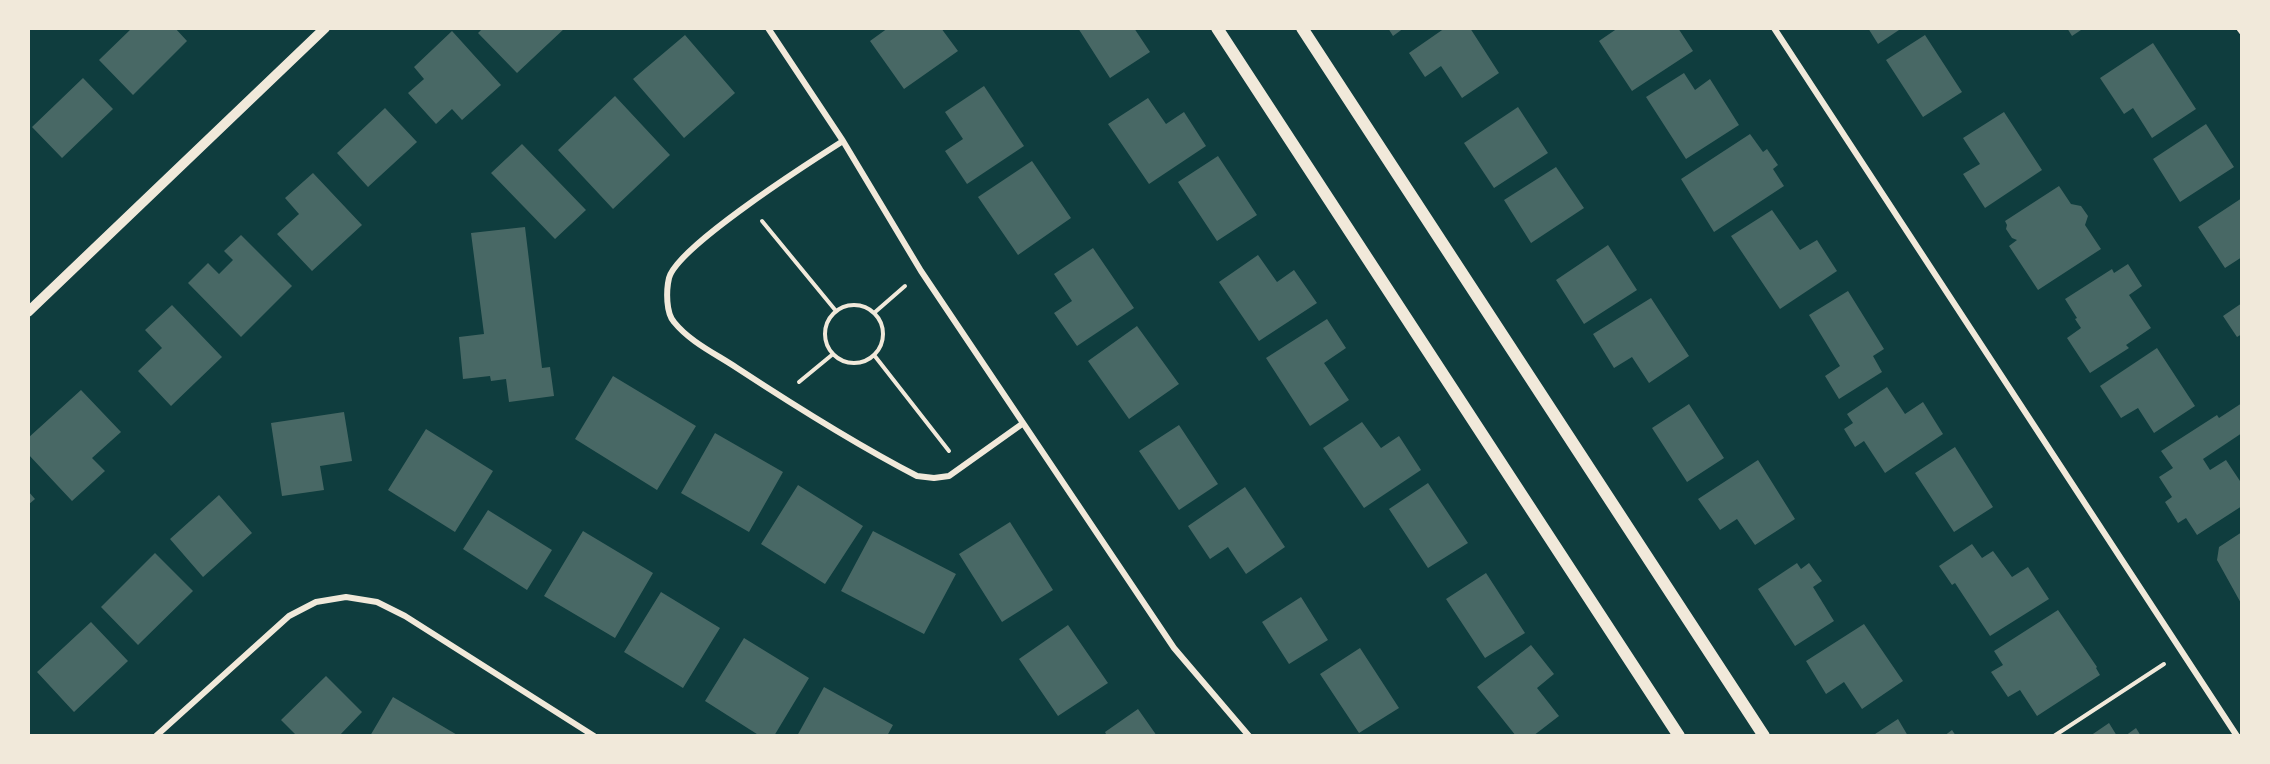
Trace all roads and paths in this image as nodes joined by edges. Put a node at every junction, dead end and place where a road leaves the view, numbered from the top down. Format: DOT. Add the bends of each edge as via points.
graph roads {
  1 [pos="325,28"];
  2 [pos="768,28"];
  3 [pos="1217,28"];
  4 [pos="1302,28"];
  5 [pos="1774,28"];
  6 [pos="843,141"];
  7 [pos="749,205"];
  8 [pos="921,271"];
  9 [pos="836,311"];
  10 [pos="28,312"];
  11 [pos="874,313"];
  12 [pos="833,354"];
  13 [pos="874,355"];
  14 [pos="782,397"];
  15 [pos="1022,424"];
  16 [pos="962,467"];
  17 [pos="2182,652"];
  18 [pos="156,735"];
  19 [pos="594,735"];
  20 [pos="1249,735"];
  21 [pos="1679,735"];
  22 [pos="1764,735"];
  23 [pos="2054,735"];
  24 [pos="2237,735"];
  1 -- 10 [label="street"];
  2 -- 6 [label="street"];
  3 -- 21 [label="main road"];
  4 -- 22 [label="main road"];
  5 -- 17 [label="street"];
  6 -- 7 [label="street"];
  6 -- 8 [label="street"];
  7 -- 9 [label="path"];
  7 -- 14 [label="street" via="682,257 669,277 667,302 672,321 687,335"];
  8 -- 11 [label="path"];
  8 -- 15 [label="street"];
  9 -- 11 [label="path" via="853,305"];
  9 -- 12 [label="path" via="826,328"];
  11 -- 13 [label="path" via="883,334 882,344"];
  12 -- 13 [label="path" via="850,363"];
  12 -- 14 [label="path"];
  13 -- 16 [label="path"];
  14 -- 16 [label="street" via="916,476 949,476"];
  15 -- 16 [label="street"];
  15 -- 20 [label="street" via="1174,648"];
  17 -- 23 [label="path"];
  17 -- 24 [label="street"];
  18 -- 19 [label="street" via="289,616 316,602 346,597 377,602 405,616"];
}
